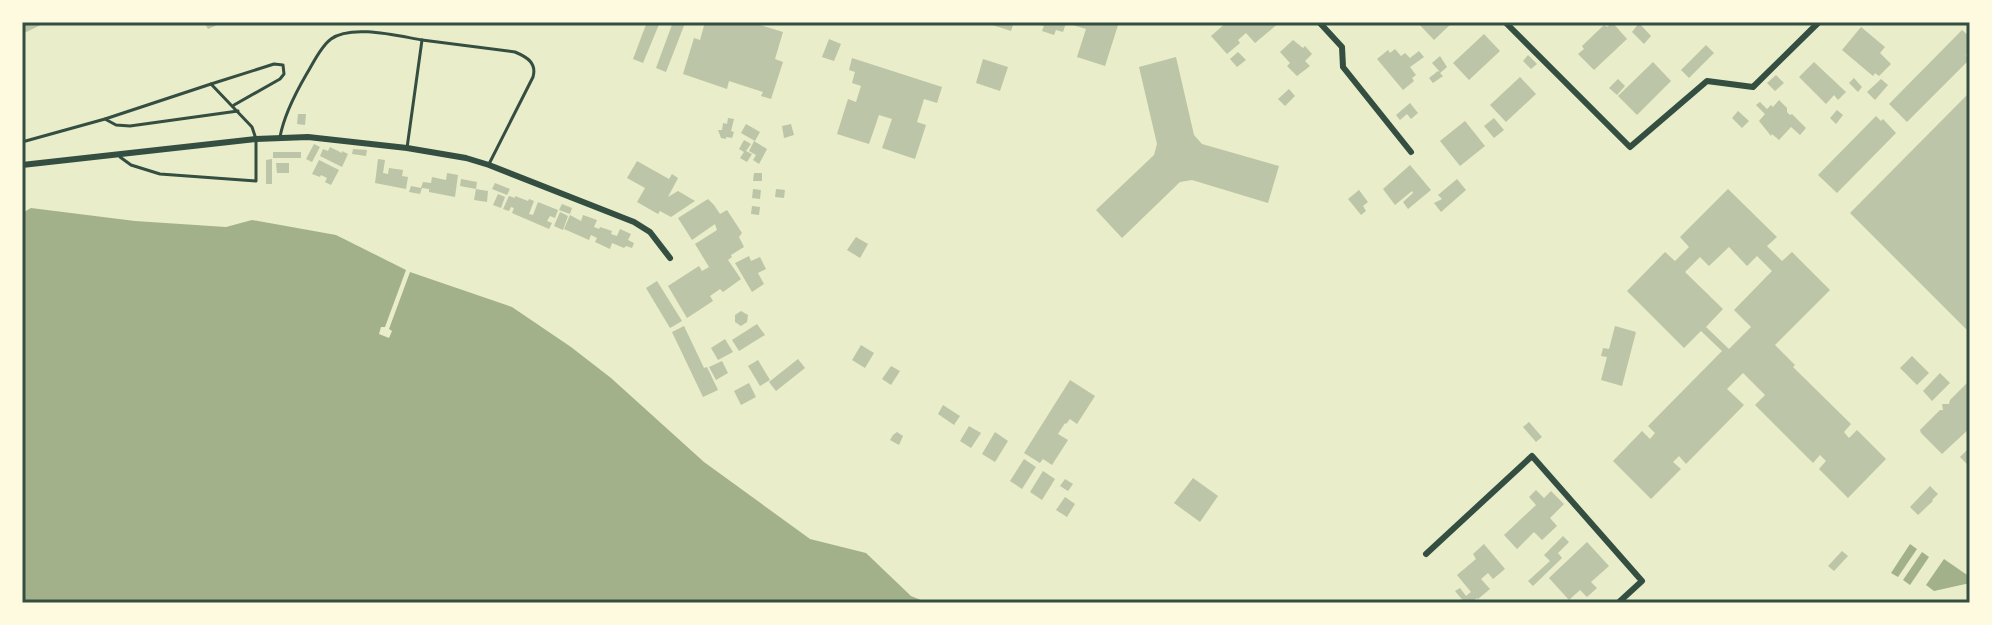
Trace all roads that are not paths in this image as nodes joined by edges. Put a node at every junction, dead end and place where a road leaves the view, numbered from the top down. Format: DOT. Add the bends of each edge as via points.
graph roads {
  1 [pos="1319,22"];
  2 [pos="1505,22"];
  3 [pos="1819,22"];
  4 [pos="422,40"];
  5 [pos="211,84"];
  6 [pos="233,106"];
  7 [pos="238,111"];
  8 [pos="105,119"];
  9 [pos="280,138"];
  10 [pos="256,139"];
  11 [pos="22,142"];
  12 [pos="407,148"];
  13 [pos="1411,152"];
  14 [pos="117,154"];
  15 [pos="22,165"];
  16 [pos="489,165"];
  17 [pos="670,258"];
  18 [pos="1426,554"];
  19 [pos="1618,603"];
  1 -- 13 [label="street" via="1342,47 1343,67"];
  2 -- 3 [label="street" via="1630,147 1707,81 1753,87"];
  4 -- 9 [label="lane" via="364,32 330,39 292,102"];
  4 -- 12 [label="lane"];
  4 -- 16 [label="lane" via="515,52 534,65 533,77"];
  5 -- 6 [label="lane"];
  5 -- 6 [label="lane" via="283,65 280,79"];
  5 -- 8 [label="lane"];
  6 -- 7 [label="lane"];
  7 -- 8 [label="lane" via="130,126"];
  7 -- 10 [label="lane"];
  8 -- 11 [label="lane"];
  9 -- 10 [label="street"];
  9 -- 12 [label="street"];
  10 -- 14 [label="street"];
  10 -- 14 [label="lane" via="256,181 160,174 131,165"];
  12 -- 16 [label="street"];
  14 -- 15 [label="street"];
  16 -- 17 [label="street" via="644,226"];
  18 -- 19 [label="street" via="1532,456 1642,581"];
}
